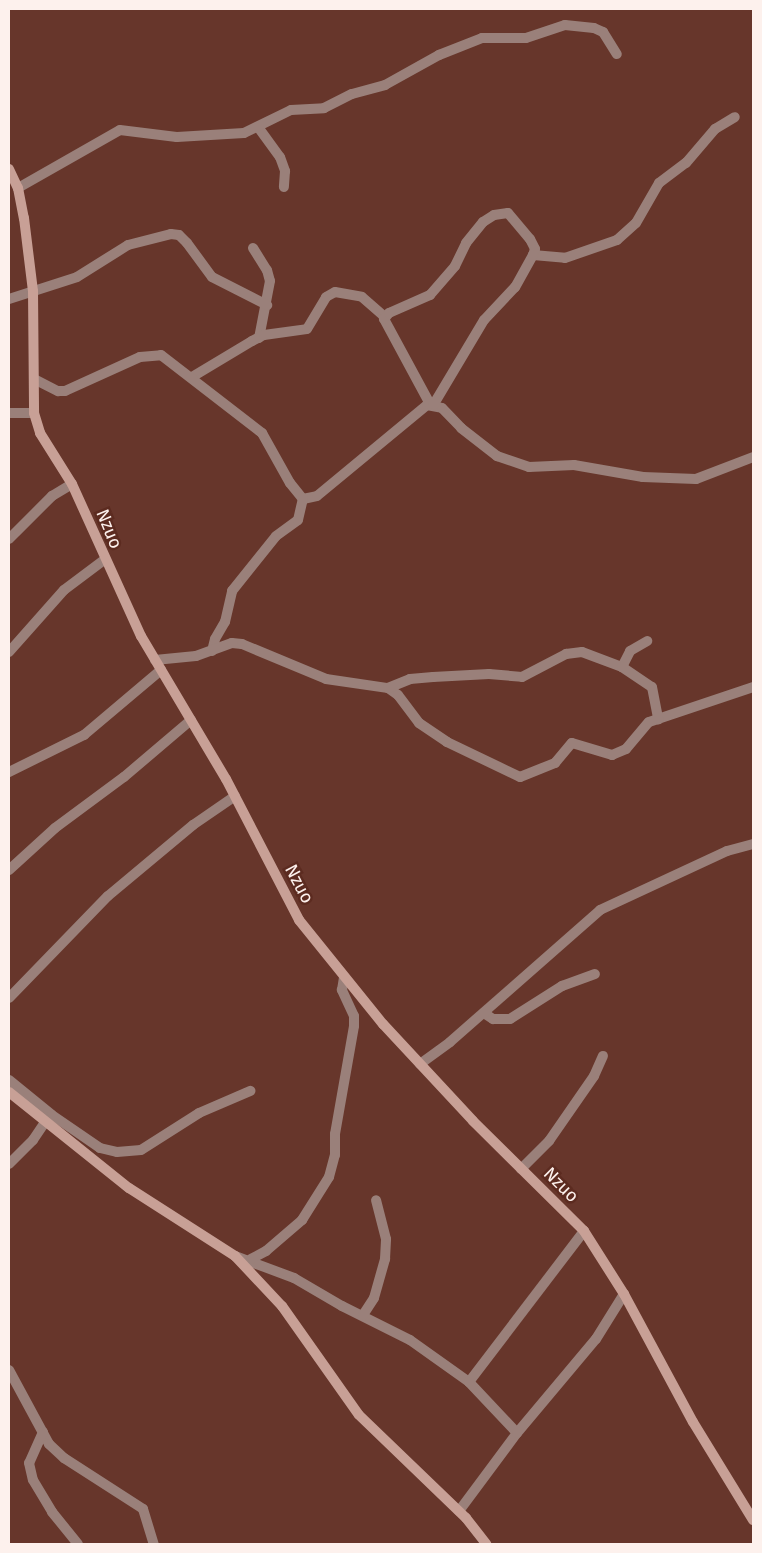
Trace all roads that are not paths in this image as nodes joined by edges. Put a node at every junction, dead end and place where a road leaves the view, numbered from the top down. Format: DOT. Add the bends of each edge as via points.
graph roads {
  1 [pos="617,54"];
  2 [pos="735,117"];
  3 [pos="258,127"];
  4 [pos="9,169"];
  5 [pos="284,186"];
  6 [pos="18,188"];
  7 [pos="253,248"];
  8 [pos="533,255"];
  9 [pos="32,291"];
  10 [pos="9,298"];
  11 [pos="266,305"];
  12 [pos="385,316"];
  13 [pos="259,338"];
  14 [pos="192,377"];
  15 [pos="36,380"];
  16 [pos="432,404"];
  17 [pos="9,413"];
  18 [pos="34,413"];
  19 [pos="753,457"];
  20 [pos="72,484"];
  21 [pos="303,499"];
  22 [pos="9,539"];
  23 [pos="104,560"];
  24 [pos="647,641"];
  25 [pos="212,651"];
  26 [pos="9,652"];
  27 [pos="155,660"];
  28 [pos="622,667"];
  29 [pos="161,670"];
  30 [pos="753,687"];
  31 [pos="388,688"];
  32 [pos="658,719"];
  33 [pos="191,720"];
  34 [pos="9,772"];
  35 [pos="235,796"];
  36 [pos="753,844"];
  37 [pos="9,870"];
  38 [pos="595,974"];
  39 [pos="344,977"];
  40 [pos="9,998"];
  41 [pos="484,1013"];
  42 [pos="603,1056"];
  43 [pos="420,1064"];
  44 [pos="9,1080"];
  45 [pos="9,1092"];
  46 [pos="250,1092"];
  47 [pos="45,1122"];
  48 [pos="9,1164"];
  49 [pos="521,1169"];
  50 [pos="376,1200"];
  51 [pos="584,1231"];
  52 [pos="235,1256"];
  53 [pos="251,1259"];
  54 [pos="624,1294"];
  55 [pos="363,1315"];
  56 [pos="9,1370"];
  57 [pos="468,1382"];
  58 [pos="42,1432"];
  59 [pos="517,1433"];
  60 [pos="459,1512"];
  61 [pos="753,1520"];
  62 [pos="481,1541"];
  63 [pos="78,1544"];
  64 [pos="154,1544"];
  1 -- 3 [label="street" via="602,32 594,28 565,25 526,38 482,38 439,55 385,85 352,94 324,108 291,110"];
  2 -- 8 [label="street" via="715,129 686,163 659,183 636,223 617,240 564,258"];
  3 -- 5 [label="street" via="280,157 285,172"];
  3 -- 6 [label="street" via="233,136 177,138 120,130"];
  4 -- 6 [label="street, Nzuo"];
  6 -- 9 [label="street, Nzuo"];
  7 -- 11 [label="street" via="267,270 270,282"];
  8 -- 12 [label="street" via="532,244 512,215 494,215 474,233 455,266 430,295"];
  8 -- 16 [label="street" via="515,287 484,320"];
  9 -- 10 [label="street"];
  9 -- 11 [label="street" via="76,277 128,245 171,234 179,235 187,243 212,277"];
  9 -- 15 [label="street, Nzuo"];
  11 -- 13 [label="street"];
  12 -- 13 [label="street" via="362,297 335,292 326,297 307,330"];
  12 -- 16 [label="street" via="385,326"];
  13 -- 14 [label="street"];
  14 -- 15 [label="street" via="161,355 152,355 65,391"];
  14 -- 21 [label="street" via="262,433 290,483"];
  15 -- 18 [label="street, Nzuo"];
  16 -- 19 [label="street" via="498,456 529,467 574,466 642,477 696,479"];
  16 -- 21 [label="street" via="317,496"];
  17 -- 18 [label="street"];
  18 -- 20 [label="street, Nzuo" via="40,433"];
  20 -- 22 [label="street" via="52,496"];
  20 -- 23 [label="street, Nzuo"];
  21 -- 25 [label="street" via="303,512 298,520 276,536 232,591 225,622"];
  23 -- 26 [label="street" via="64,590"];
  23 -- 27 [label="street, Nzuo"];
  24 -- 28 [label="street" via="630,651"];
  25 -- 27 [label="street"];
  25 -- 31 [label="street" via="232,643 242,644 326,680"];
  27 -- 29 [label="street, Nzuo"];
  28 -- 31 [label="street" via="601,658 572,652 522,676 425,677"];
  28 -- 32 [label="street" via="652,687"];
  29 -- 33 [label="street, Nzuo"];
  29 -- 34 [label="street" via="84,735"];
  30 -- 32 [label="street"];
  31 -- 32 [label="street" via="398,695 419,723 447,742 520,777 555,763 572,743 605,754 617,753 632,744 645,724"];
  33 -- 35 [label="street, Nzuo"];
  33 -- 37 [label="street" via="124,777 49,833"];
  35 -- 39 [label="street, Nzuo" via="299,920"];
  35 -- 40 [label="street" via="193,825 108,896"];
  36 -- 41 [label="street" via="727,851 600,910"];
  38 -- 41 [label="street" via="562,986 510,1019 492,1020"];
  39 -- 43 [label="street, Nzuo"];
  39 -- 53 [label="street" via="342,990 354,1016 354,1026 335,1134 336,1155 329,1177 302,1220"];
  41 -- 43 [label="street"];
  42 -- 49 [label="street" via="594,1076 549,1141"];
  43 -- 49 [label="street, Nzuo"];
  44 -- 46 [label="street" via="100,1148 117,1152 141,1150 199,1113"];
  45 -- 47 [label="street"];
  47 -- 48 [label="street" via="34,1140"];
  47 -- 52 [label="street" via="129,1188"];
  49 -- 51 [label="street, Nzuo"];
  50 -- 55 [label="street" via="384,1226 385,1259 378,1285"];
  51 -- 54 [label="street, Nzuo"];
  51 -- 57 [label="street"];
  52 -- 53 [label="street"];
  52 -- 60 [label="street" via="282,1306 359,1415"];
  53 -- 55 [label="street"];
  54 -- 59 [label="street" via="596,1339"];
  54 -- 61 [label="street, Nzuo" via="693,1422"];
  55 -- 57 [label="street" via="410,1340"];
  56 -- 58 [label="street"];
  57 -- 59 [label="street"];
  58 -- 63 [label="street" via="29,1463 33,1480 52,1512"];
  58 -- 64 [label="street" via="64,1458 143,1509"];
  59 -- 60 [label="street"];
  60 -- 62 [label="street"];
}
